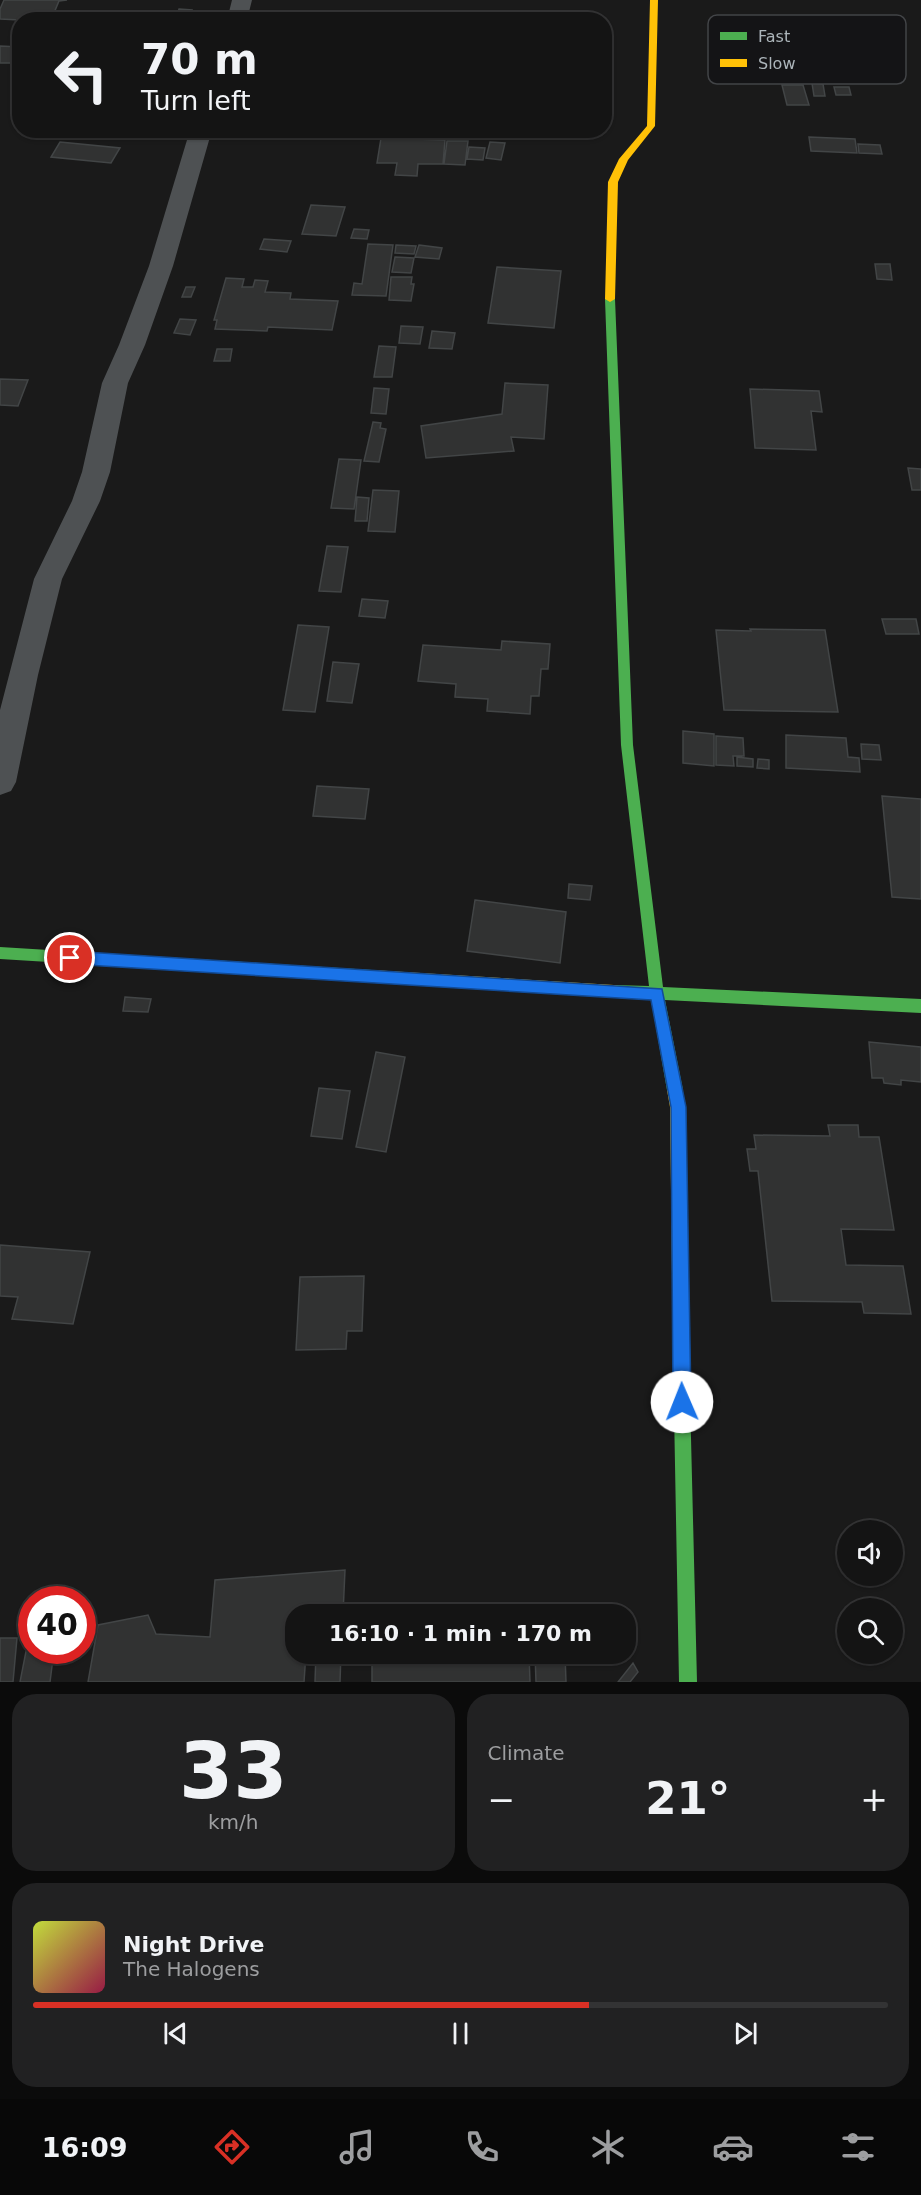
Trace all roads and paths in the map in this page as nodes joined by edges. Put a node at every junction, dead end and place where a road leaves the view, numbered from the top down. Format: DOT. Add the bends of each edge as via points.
graph roads {
  1 [pos="654,0"];
  2 [pos="199,138"];
  3 [pos="0,782"];
  4 [pos="0,953"];
  5 [pos="657,994"];
  6 [pos="921,1006"];
  7 [pos="688,1682"];
  1 -- 5 [label="street" via="651,126 615,165 612,182 610,315 627,745"];
  2 -- 3 [label="street" via="161,266 115,383 96,472 48,579 22,675"];
  4 -- 5 [label="street"];
  5 -- 6 [label="street"];
  5 -- 7 [label="street" via="678,1107"];
}
